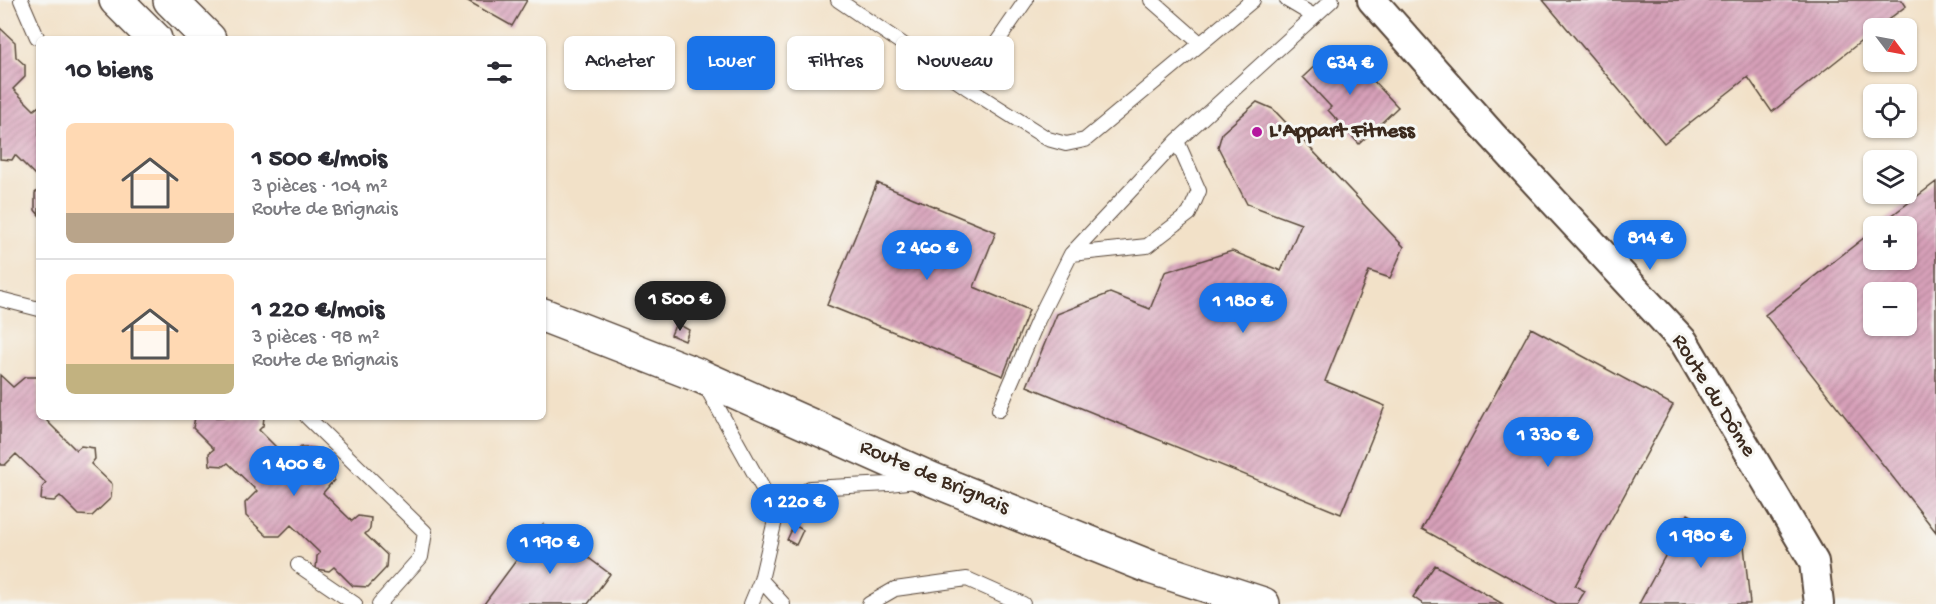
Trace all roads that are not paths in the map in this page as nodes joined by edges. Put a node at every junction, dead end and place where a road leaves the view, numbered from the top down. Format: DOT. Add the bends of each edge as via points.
graph roads {
  1 [pos="21,0"];
  2 [pos="116,0"];
  3 [pos="170,0"];
  4 [pos="838,0"];
  5 [pos="1026,0"];
  6 [pos="1151,0"];
  7 [pos="1253,0"];
  8 [pos="1287,0"];
  9 [pos="1332,0"];
  10 [pos="1372,0"];
  11 [pos="1314,16"];
  12 [pos="36,36"];
  13 [pos="152,36"];
  14 [pos="206,36"];
  15 [pos="1001,36"];
  16 [pos="896,39"];
  17 [pos="1200,43"];
  18 [pos="971,90"];
  19 [pos="1177,141"];
  20 [pos="1071,254"];
  21 [pos="0,299"];
  22 [pos="546,300"];
  23 [pos="36,308"];
  24 [pos="546,316"];
  25 [pos="610,340"];
  26 [pos="700,376"];
  27 [pos="999,410"];
  28 [pos="310,420"];
  29 [pos="931,479"];
  30 [pos="776,516"];
  31 [pos="298,565"];
  32 [pos="761,580"];
  33 [pos="355,604"];
  34 [pos="379,604"];
  35 [pos="751,604"];
  36 [pos="783,604"];
  37 [pos="869,604"];
  38 [pos="1023,604"];
  39 [pos="1263,604"];
  40 [pos="1820,604"];
  1 -- 12 [label="lane"];
  2 -- 13 [label="main road"];
  3 -- 14 [label="main road"];
  4 -- 16 [label="lane"];
  5 -- 15 [label="lane"];
  6 -- 17 [label="lane"];
  7 -- 17 [label="lane"];
  8 -- 11 [label="lane"];
  9 -- 11 [label="lane"];
  10 -- 40 [label="street, Route du Dôme" via="1684,342 1814,562"];
  11 -- 19 [label="lane"];
  17 -- 18 [label="lane" via="1085,140 1066,144 1048,139"];
  19 -- 20 [label="lane"];
  19 -- 20 [label="lane" via="1198,191 1189,214 1147,246"];
  20 -- 27 [label="lane"];
  21 -- 23 [label="lane"];
  22 -- 25 [label="main road, Route de Brignais"];
  24 -- 25 [label="main road, Route de Brignais"];
  25 -- 26 [label="main road, Route de Brignais"];
  26 -- 29 [label="main road, Route de Brignais"];
  26 -- 30 [label="lane"];
  28 -- 34 [label="lane" via="425,532 421,557"];
  29 -- 30 [label="lane" via="810,488"];
  29 -- 39 [label="main road, Route de Brignais" via="1150,567"];
  30 -- 32 [label="lane"];
  31 -- 33 [label="lane"];
  32 -- 35 [label="lane"];
  32 -- 36 [label="lane"];
  37 -- 38 [label="lane" via="895,589 967,579"];
}
